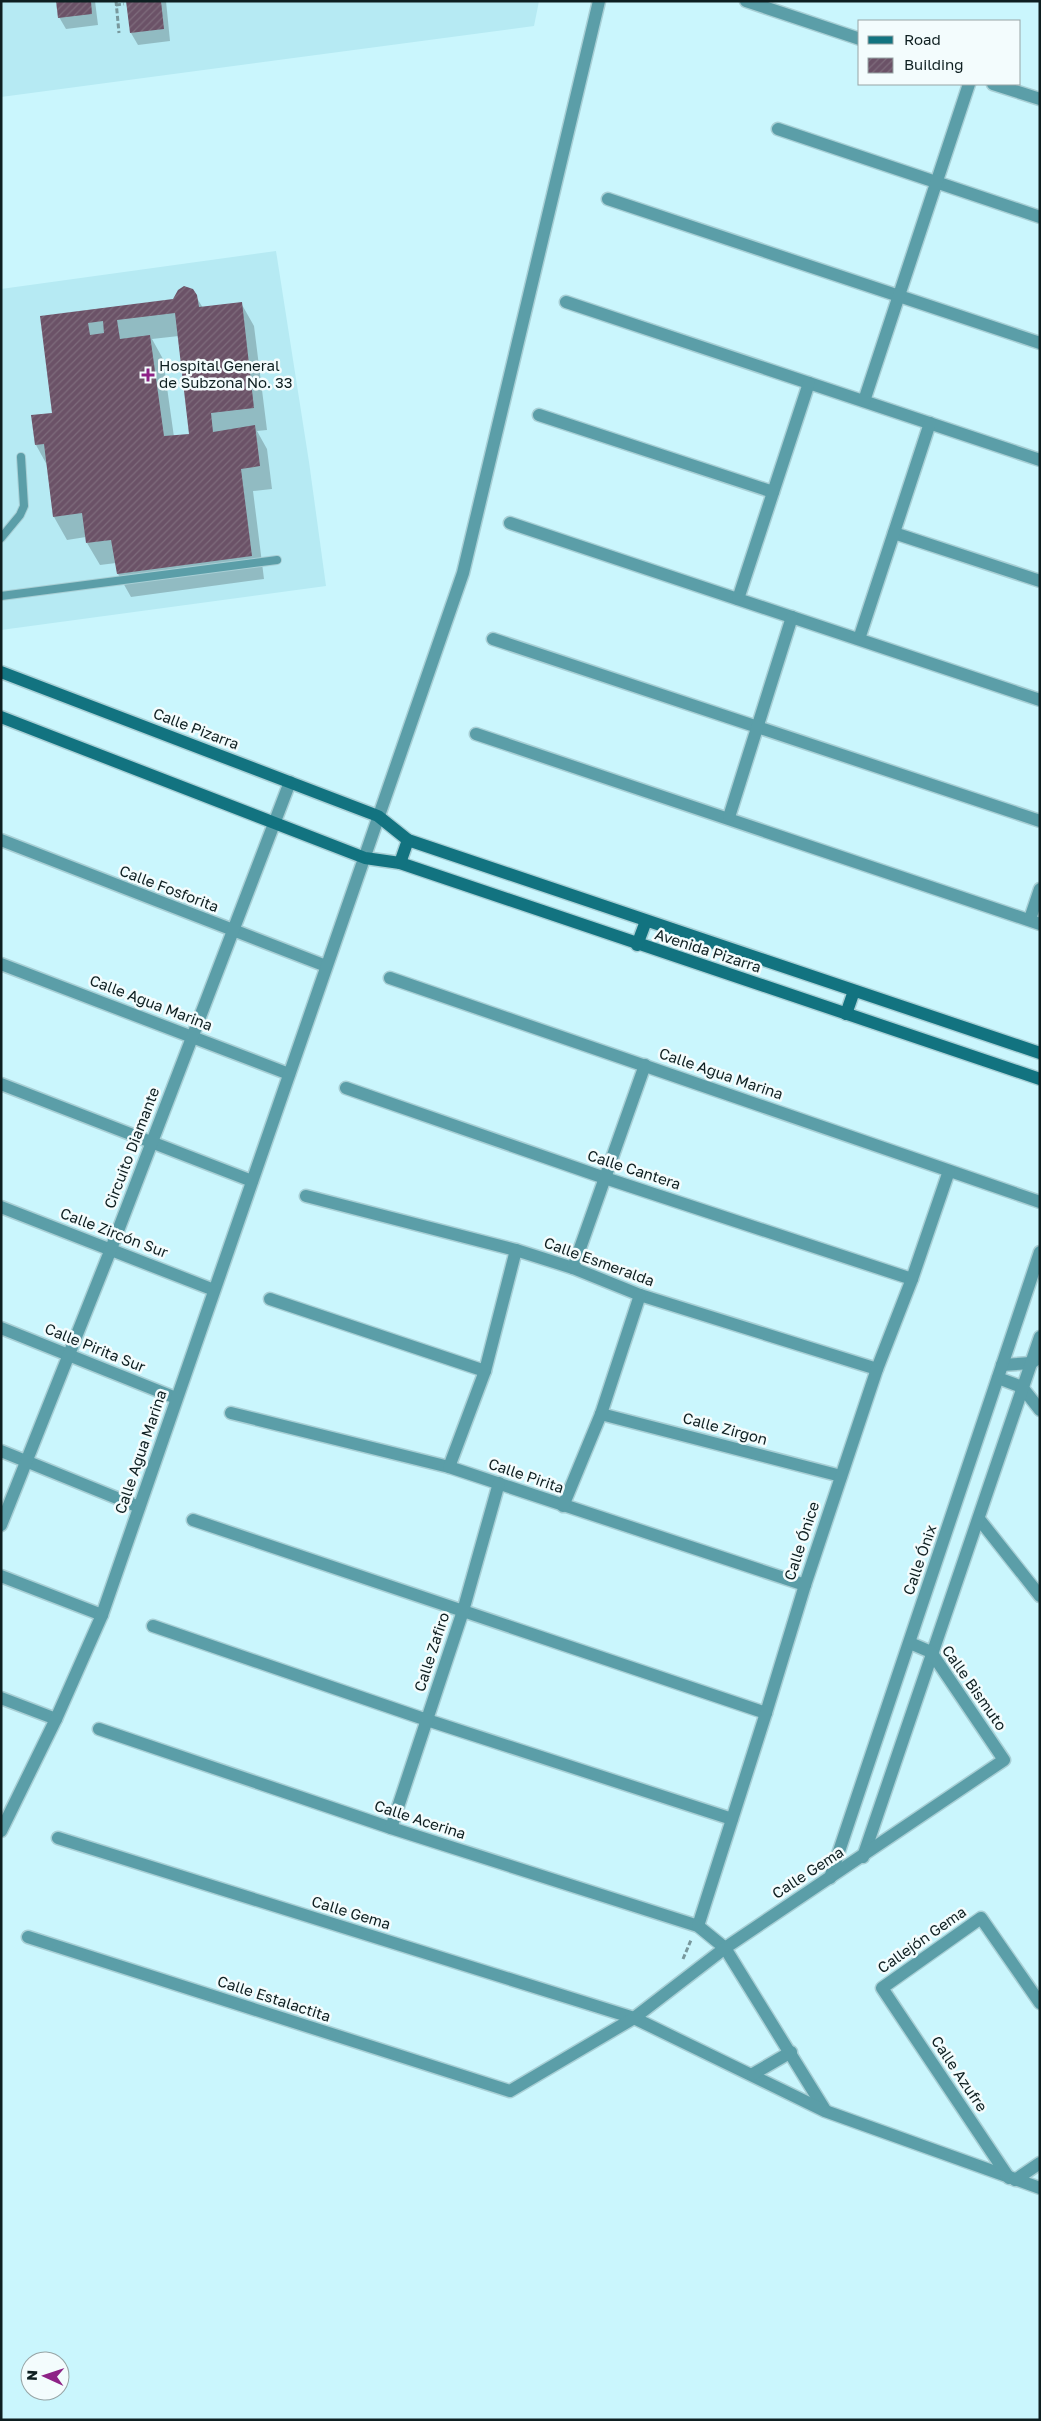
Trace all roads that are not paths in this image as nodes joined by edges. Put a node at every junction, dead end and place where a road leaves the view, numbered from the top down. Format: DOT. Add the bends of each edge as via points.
graph roads {
  1 [pos="599,1"];
  2 [pos="746,1"];
  3 [pos="858,38"];
  4 [pos="968,85"];
  5 [pos="997,85"];
  6 [pos="1040,99"];
  7 [pos="778,129"];
  8 [pos="936,182"];
  9 [pos="608,199"];
  10 [pos="1040,217"];
  11 [pos="899,296"];
  12 [pos="566,302"];
  13 [pos="1040,343"];
  14 [pos="809,383"];
  15 [pos="864,402"];
  16 [pos="539,415"];
  17 [pos="930,423"];
  18 [pos="21,457"];
  19 [pos="1040,460"];
  20 [pos="773,492"];
  21 [pos="510,523"];
  22 [pos="894,533"];
  23 [pos="1,538"];
  24 [pos="277,560"];
  25 [pos="1040,582"];
  26 [pos="1,596"];
  27 [pos="738,599"];
  28 [pos="792,617"];
  29 [pos="493,639"];
  30 [pos="859,639"];
  31 [pos="1,672"];
  32 [pos="1040,700"];
  33 [pos="1,717"];
  34 [pos="756,727"];
  35 [pos="476,734"];
  36 [pos="290,782"];
  37 [pos="378,816"];
  38 [pos="728,817"];
  39 [pos="1040,821"];
  40 [pos="275,822"];
  41 [pos="1,840"];
  42 [pos="408,840"];
  43 [pos="364,858"];
  44 [pos="400,864"];
  45 [pos="1040,889"];
  46 [pos="646,921"];
  47 [pos="1035,922"];
  48 [pos="233,932"];
  49 [pos="637,945"];
  50 [pos="1,964"];
  51 [pos="326,966"];
  52 [pos="390,978"];
  53 [pos="854,991"];
  54 [pos="846,1014"];
  55 [pos="193,1036"];
  56 [pos="1040,1053"];
  57 [pos="645,1065"];
  58 [pos="289,1074"];
  59 [pos="1040,1079"];
  60 [pos="1,1084"];
  61 [pos="346,1088"];
  62 [pos="151,1142"];
  63 [pos="949,1171"];
  64 [pos="605,1178"];
  65 [pos="252,1180"];
  66 [pos="306,1196"];
  67 [pos="1040,1202"];
  68 [pos="1,1207"];
  69 [pos="111,1249"];
  70 [pos="516,1250"];
  71 [pos="1040,1252"];
  72 [pos="573,1268"];
  73 [pos="912,1279"];
  74 [pos="214,1290"];
  75 [pos="640,1295"];
  76 [pos="270,1299"];
  77 [pos="1,1328"];
  78 [pos="1040,1337"];
  79 [pos="69,1355"];
  80 [pos="1036,1360"];
  81 [pos="877,1369"];
  82 [pos="484,1370"];
  83 [pos="1000,1372"];
  84 [pos="1022,1387"];
  85 [pos="176,1398"];
  86 [pos="1040,1410"];
  87 [pos="231,1413"];
  88 [pos="601,1414"];
  89 [pos="1,1451"];
  90 [pos="27,1461"];
  91 [pos="449,1467"];
  92 [pos="841,1476"];
  93 [pos="499,1484"];
  94 [pos="563,1506"];
  95 [pos="139,1507"];
  96 [pos="979,1519"];
  97 [pos="193,1520"];
  98 [pos="1,1525"];
  99 [pos="1,1576"];
  100 [pos="805,1585"];
  101 [pos="1040,1596"];
  102 [pos="463,1611"];
  103 [pos="102,1615"];
  104 [pos="153,1626"];
  105 [pos="910,1642"];
  106 [pos="931,1652"];
  107 [pos="1,1698"];
  108 [pos="766,1713"];
  109 [pos="56,1719"];
  110 [pos="427,1720"];
  111 [pos="100,1729"];
  112 [pos="1004,1760"];
  113 [pos="732,1819"];
  114 [pos="2,1825"];
  115 [pos="391,1828"];
  116 [pos="58,1838"];
  117 [pos="862,1857"];
  118 [pos="830,1878"];
  119 [pos="698,1926"];
  120 [pos="28,1937"];
  121 [pos="725,1948"];
  122 [pos="882,1988"];
  123 [pos="1040,2003"];
  124 [pos="634,2018"];
  125 [pos="791,2052"];
  126 [pos="754,2074"];
  127 [pos="510,2091"];
  128 [pos="825,2111"];
  129 [pos="1040,2163"];
  130 [pos="1012,2179"];
  131 [pos="1040,2188"];
  1 -- 37 [label="street, Calle Agua Marina" via="463,573"];
  2 -- 3 [label="street"];
  4 -- 8 [label="street"];
  5 -- 6 [label="street"];
  7 -- 8 [label="street"];
  8 -- 10 [label="street"];
  8 -- 11 [label="street"];
  9 -- 11 [label="street"];
  11 -- 13 [label="street"];
  11 -- 15 [label="street"];
  12 -- 14 [label="street"];
  14 -- 15 [label="street"];
  14 -- 20 [label="street"];
  15 -- 17 [label="street"];
  16 -- 20 [label="street"];
  17 -- 19 [label="street"];
  17 -- 22 [label="street"];
  18 -- 23 [label="lane" via="24,506"];
  20 -- 27 [label="street"];
  21 -- 27 [label="street"];
  22 -- 25 [label="street"];
  22 -- 30 [label="street"];
  24 -- 26 [label="lane"];
  27 -- 28 [label="street"];
  28 -- 30 [label="street"];
  28 -- 34 [label="street"];
  29 -- 34 [label="street"];
  30 -- 32 [label="street"];
  31 -- 36 [label="street, Calle Pizarra"];
  33 -- 40 [label="street"];
  34 -- 38 [label="street"];
  34 -- 39 [label="street"];
  35 -- 38 [label="street"];
  36 -- 37 [label="street, Calle Pizarra"];
  36 -- 40 [label="street, Circuito Diamante"];
  37 -- 42 [label="street, Avenida Pizarra"];
  37 -- 43 [label="street, Calle Agua Marina"];
  38 -- 47 [label="street"];
  40 -- 43 [label="street"];
  40 -- 48 [label="street, Circuito Diamante"];
  41 -- 48 [label="street, Calle Fosforita"];
  42 -- 44 [label="street"];
  42 -- 46 [label="street, Avenida Pizarra"];
  43 -- 44 [label="street, Avenida Pizarra"];
  43 -- 51 [label="street, Calle Agua Marina"];
  44 -- 49 [label="street, Avenida Pizarra"];
  45 -- 47 [label="street"];
  46 -- 49 [label="street"];
  46 -- 53 [label="street, Avenida Pizarra"];
  48 -- 51 [label="street, Calle Fosforita"];
  48 -- 55 [label="street, Circuito Diamante"];
  49 -- 54 [label="street, Avenida Pizarra"];
  50 -- 55 [label="street, Calle Agua Marina"];
  51 -- 58 [label="street, Calle Agua Marina"];
  52 -- 57 [label="street, Calle Agua Marina"];
  53 -- 54 [label="street"];
  53 -- 56 [label="street, Avenida Pizarra"];
  54 -- 59 [label="street, Avenida Pizarra"];
  55 -- 58 [label="street, Calle Agua Marina"];
  55 -- 62 [label="street, Circuito Diamante"];
  57 -- 63 [label="street, Calle Agua Marina"];
  57 -- 64 [label="street"];
  58 -- 65 [label="street, Calle Agua Marina"];
  60 -- 62 [label="street"];
  61 -- 64 [label="street, Calle Cantera"];
  62 -- 65 [label="street"];
  62 -- 69 [label="street, Circuito Diamante"];
  63 -- 67 [label="street, Calle Agua Marina"];
  63 -- 73 [label="street, Calle Ónice"];
  64 -- 72 [label="street"];
  64 -- 73 [label="street, Calle Cantera"];
  65 -- 74 [label="street, Calle Agua Marina"];
  66 -- 70 [label="street, Calle Esmeralda"];
  68 -- 69 [label="street, Calle Zircón Sur"];
  69 -- 74 [label="street, Calle Zircón Sur"];
  69 -- 79 [label="street, Circuito Diamante"];
  70 -- 72 [label="street, Calle Esmeralda"];
  70 -- 82 [label="street"];
  71 -- 83 [label="street, Calle Ónix"];
  72 -- 75 [label="street, Calle Esmeralda"];
  73 -- 81 [label="street, Calle Ónice"];
  74 -- 85 [label="street, Calle Agua Marina"];
  75 -- 81 [label="street, Calle Esmeralda"];
  75 -- 88 [label="street"];
  76 -- 82 [label="street"];
  77 -- 79 [label="street, Calle Pirita Sur"];
  78 -- 80 [label="street"];
  79 -- 85 [label="street, Calle Pirita Sur"];
  79 -- 90 [label="street, Circuito Diamante"];
  80 -- 83 [label="street"];
  80 -- 84 [label="street"];
  81 -- 92 [label="street, Calle Ónice"];
  82 -- 91 [label="street"];
  83 -- 84 [label="street"];
  83 -- 105 [label="street, Calle Ónix"];
  84 -- 86 [label="street"];
  84 -- 96 [label="street"];
  85 -- 95 [label="street, Calle Agua Marina"];
  87 -- 91 [label="street, Calle Pirita"];
  88 -- 92 [label="street, Calle Zirgon"];
  88 -- 94 [label="street"];
  89 -- 90 [label="street"];
  90 -- 95 [label="street"];
  90 -- 98 [label="street, Circuito Diamante"];
  91 -- 93 [label="street, Calle Pirita"];
  92 -- 100 [label="street, Calle Ónice"];
  93 -- 94 [label="street, Calle Pirita"];
  93 -- 102 [label="street, Calle Zafiro"];
  94 -- 100 [label="street, Calle Pirita"];
  95 -- 103 [label="street, Calle Agua Marina"];
  96 -- 101 [label="street"];
  96 -- 106 [label="street"];
  97 -- 102 [label="street"];
  99 -- 103 [label="street"];
  100 -- 108 [label="street, Calle Ónice"];
  102 -- 108 [label="street"];
  102 -- 110 [label="street, Calle Zafiro"];
  103 -- 109 [label="street, Calle Agua Marina"];
  104 -- 110 [label="street"];
  105 -- 106 [label="street, Calle Bismuto"];
  105 -- 118 [label="street, Calle Ónix"];
  106 -- 112 [label="street, Calle Bismuto"];
  106 -- 117 [label="street"];
  107 -- 109 [label="street"];
  108 -- 113 [label="street, Calle Ónice"];
  109 -- 114 [label="street, Calle Agua Marina"];
  110 -- 113 [label="street"];
  110 -- 115 [label="street, Calle Zafiro"];
  111 -- 115 [label="street, Calle Acerina"];
  112 -- 117 [label="street, Calle Gema"];
  113 -- 119 [label="street, Calle Ónice"];
  115 -- 119 [label="street, Calle Acerina"];
  116 -- 124 [label="street, Calle Gema"];
  117 -- 118 [label="street, Calle Gema"];
  118 -- 121 [label="street, Calle Gema"];
  119 -- 121 [label="street, Calle Acerina"];
  120 -- 127 [label="street, Calle Estalactita"];
  121 -- 124 [label="street, Calle Gema"];
  121 -- 125 [label="street, Calle Acerina"];
  122 -- 123 [label="street, Callejón Gema" via="981,1918"];
  122 -- 130 [label="street, Calle Azufre"];
  124 -- 126 [label="street, Calle Gema"];
  124 -- 127 [label="street, Calle Gema"];
  125 -- 126 [label="street"];
  125 -- 128 [label="street, Calle Acerina"];
  126 -- 128 [label="street, Calle Gema"];
  128 -- 130 [label="street, Calle Gema"];
  129 -- 130 [label="street"];
  130 -- 131 [label="street, Calle Gema"];
}
